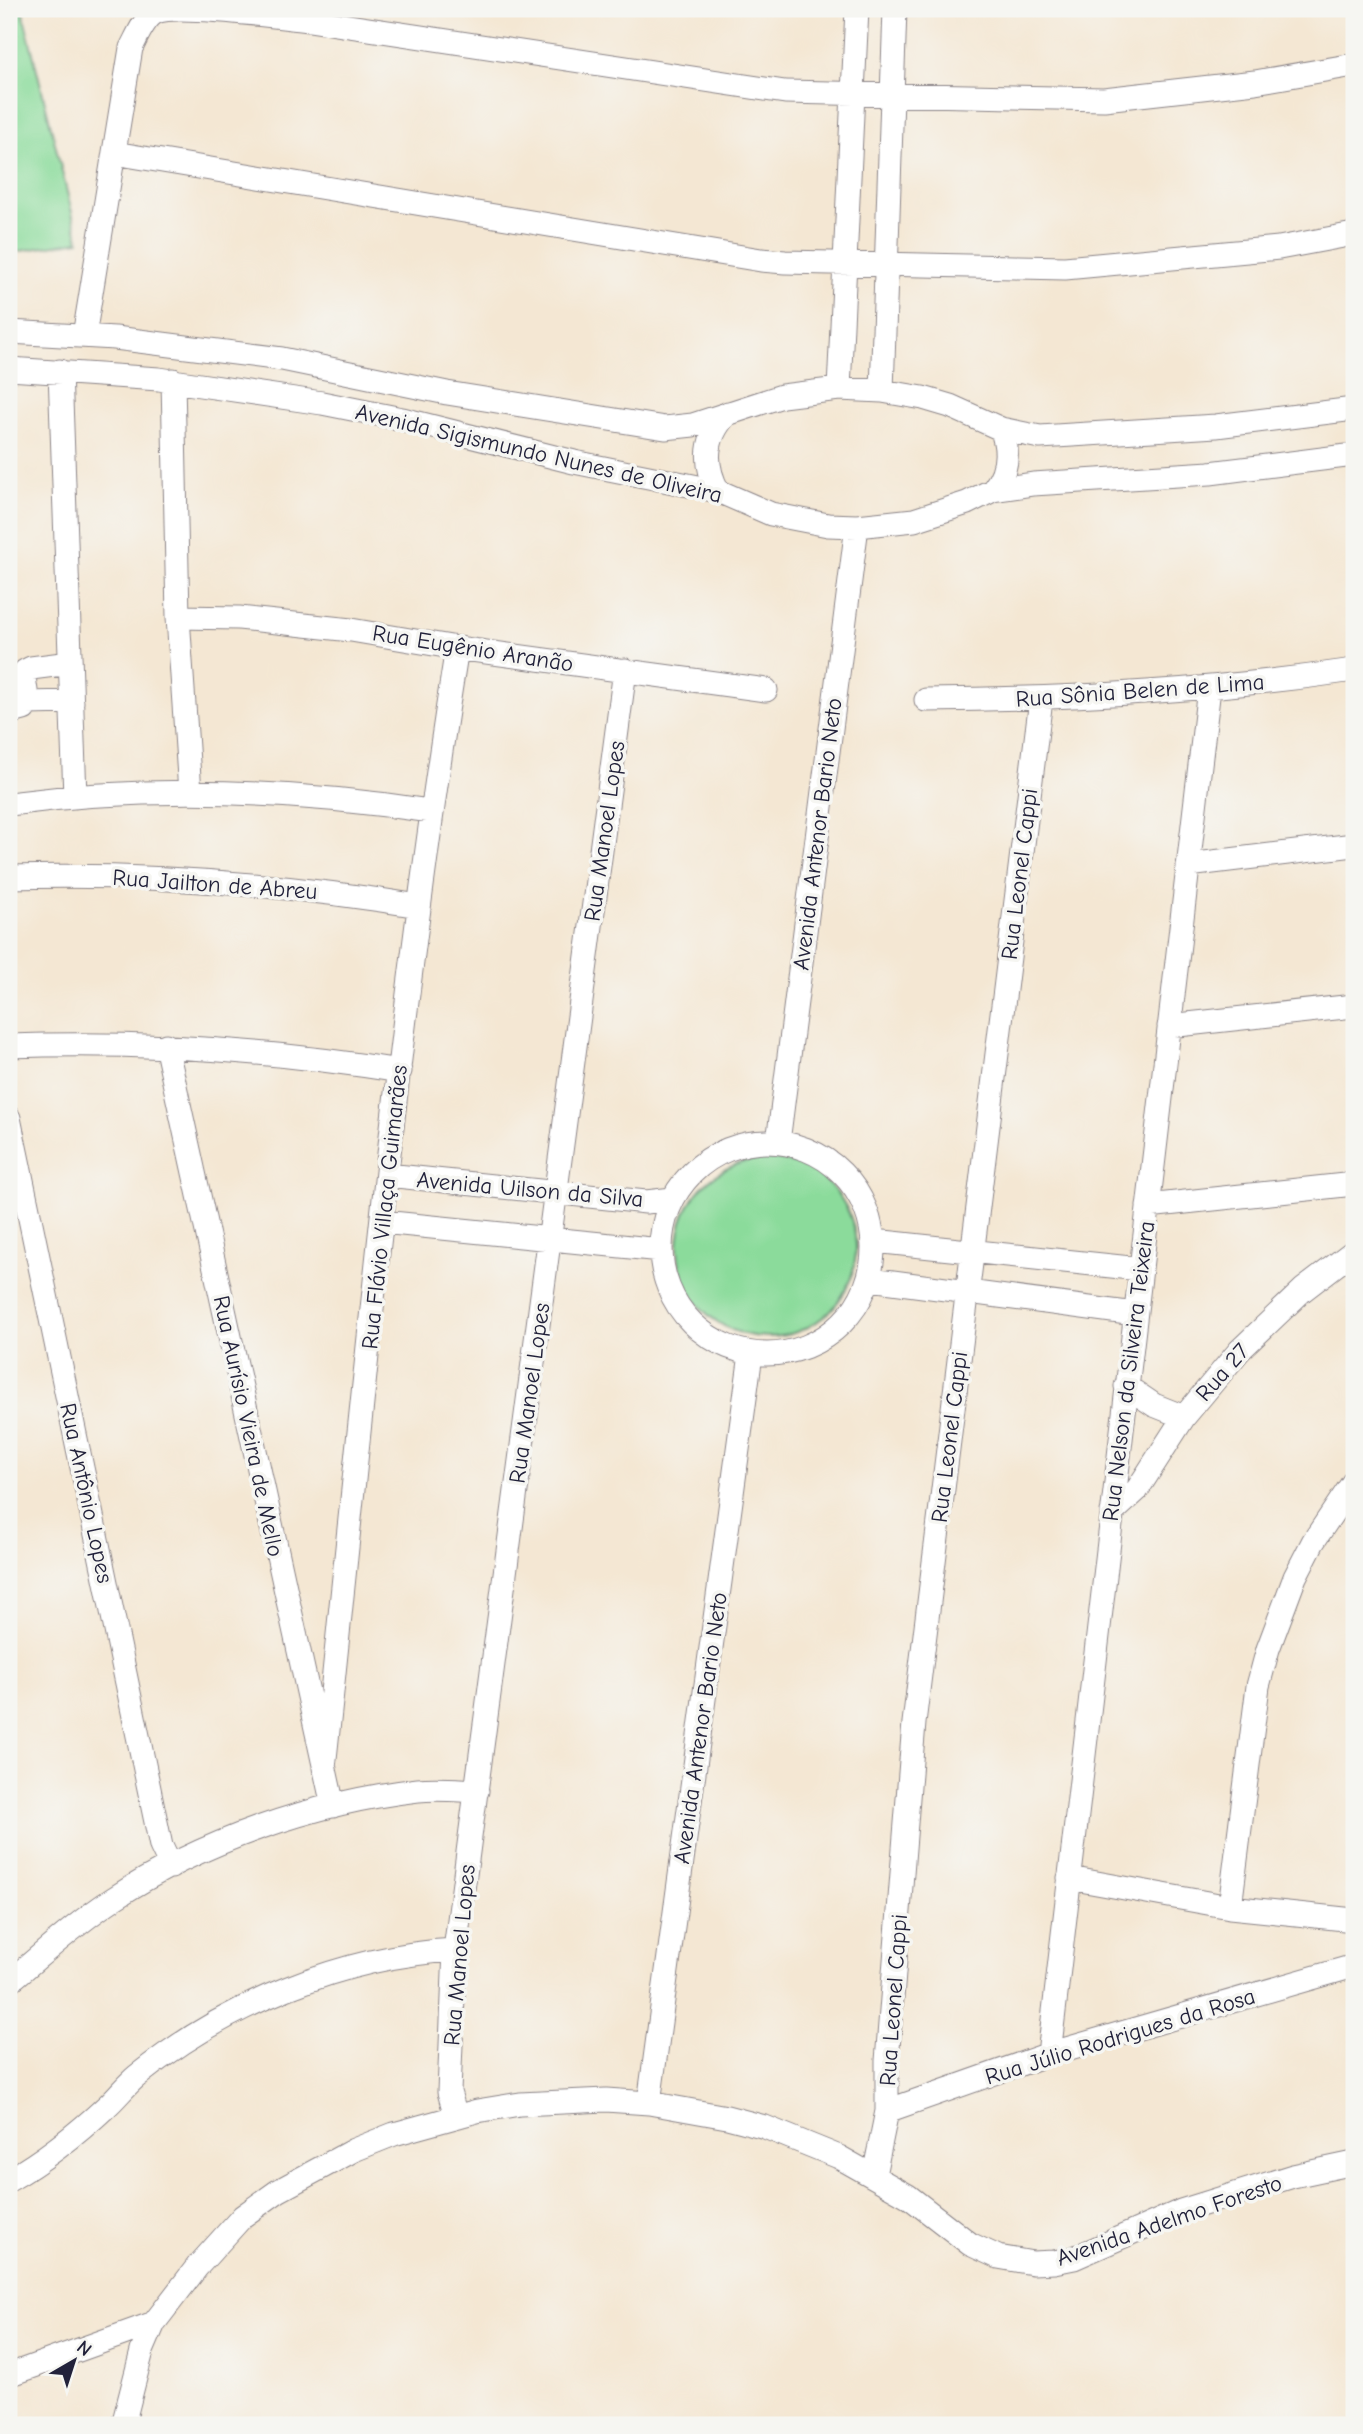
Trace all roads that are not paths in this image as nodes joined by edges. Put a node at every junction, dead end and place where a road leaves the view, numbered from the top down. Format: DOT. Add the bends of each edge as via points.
graph roads {
  1 [pos="857,9"];
  2 [pos="895,9"];
  3 [pos="1354,65"];
  4 [pos="853,94"];
  5 [pos="892,95"];
  6 [pos="114,153"];
  7 [pos="1354,234"];
  8 [pos="845,263"];
  9 [pos="886,264"];
  10 [pos="9,332"];
  11 [pos="83,336"];
  12 [pos="9,369"];
  13 [pos="60,371"];
  14 [pos="173,380"];
  15 [pos="839,389"];
  16 [pos="882,391"];
  17 [pos="1354,409"];
  18 [pos="728,413"];
  19 [pos="1001,429"];
  20 [pos="1354,455"];
  21 [pos="993,490"];
  22 [pos="718,491"];
  23 [pos="857,526"];
  24 [pos="178,617"];
  25 [pos="457,648"];
  26 [pos="70,663"];
  27 [pos="625,670"];
  28 [pos="1354,670"];
  29 [pos="1209,688"];
  30 [pos="766,690"];
  31 [pos="1041,699"];
  32 [pos="926,701"];
  33 [pos="72,702"];
  34 [pos="18,708"];
  35 [pos="190,792"];
  36 [pos="75,796"];
  37 [pos="9,804"];
  38 [pos="430,811"];
  39 [pos="1354,845"];
  40 [pos="1188,865"];
  41 [pos="9,877"];
  42 [pos="419,906"];
  43 [pos="1354,1006"];
  44 [pos="1169,1026"];
  45 [pos="166,1045"];
  46 [pos="9,1046"];
  47 [pos="400,1071"];
  48 [pos="9,1118"];
  49 [pos="778,1142"];
  50 [pos="387,1175"];
  51 [pos="1354,1184"];
  52 [pos="555,1193"];
  53 [pos="673,1199"];
  54 [pos="1148,1206"];
  55 [pos="382,1222"];
  56 [pos="550,1239"];
  57 [pos="874,1241"];
  58 [pos="661,1250"];
  59 [pos="972,1251"];
  60 [pos="1354,1251"];
  61 [pos="1140,1269"];
  62 [pos="870,1279"];
  63 [pos="967,1292"];
  64 [pos="1135,1314"];
  65 [pos="751,1354"];
  66 [pos="1126,1386"];
  67 [pos="1184,1417"];
  68 [pos="1354,1480"];
  69 [pos="1112,1513"];
  70 [pos="324,1768"];
  71 [pos="477,1791"];
  72 [pos="333,1806"];
  73 [pos="171,1867"];
  74 [pos="1069,1878"];
  75 [pos="1230,1907"];
  76 [pos="1354,1920"];
  77 [pos="456,1950"];
  78 [pos="1354,1966"];
  79 [pos="10,1976"];
  80 [pos="1049,2054"];
  81 [pos="649,2103"];
  82 [pos="887,2111"];
  83 [pos="456,2116"];
  84 [pos="1354,2163"];
  85 [pos="874,2175"];
  86 [pos="9,2180"];
  87 [pos="154,2323"];
  88 [pos="9,2375"];
  89 [pos="123,2425"];
  1 -- 4 [label="street"];
  2 -- 5 [label="street"];
  3 -- 5 [label="street" via="1255,82 1104,99"];
  4 -- 5 [label="street"];
  4 -- 6 [label="street" via="785,92 309,20 172,10 154,13 131,48"];
  4 -- 8 [label="street"];
  5 -- 9 [label="street"];
  6 -- 8 [label="street" via="761,260"];
  6 -- 11 [label="street"];
  7 -- 9 [label="street" via="1279,248 1065,268"];
  8 -- 9 [label="street"];
  8 -- 15 [label="street"];
  9 -- 16 [label="street"];
  10 -- 11 [label="street, Avenida Sigismundo Nunes de Oliveira"];
  11 -- 18 [label="street, Avenida Sigismundo Nunes de Oliveira" via="282,359 460,395 665,428 693,425"];
  12 -- 13 [label="street, Avenida Sigismundo Nunes de Oliveira"];
  13 -- 14 [label="street, Avenida Sigismundo Nunes de Oliveira"];
  13 -- 26 [label="street"];
  14 -- 22 [label="street, Avenida Sigismundo Nunes de Oliveira" via="322,402"];
  14 -- 24 [label="street"];
  15 -- 16 [label="street, Avenida Sigismundo Nunes de Oliveira"];
  15 -- 18 [label="street, Avenida Sigismundo Nunes de Oliveira" via="782,396"];
  16 -- 19 [label="street, Avenida Sigismundo Nunes de Oliveira" via="950,406"];
  17 -- 19 [label="street, Avenida Sigismundo Nunes de Oliveira" via="1128,433 1040,437"];
  18 -- 22 [label="street" via="718,423 708,448 709,470"];
  19 -- 21 [label="street" via="1006,463"];
  20 -- 21 [label="street, Avenida Sigismundo Nunes de Oliveira" via="1210,473"];
  21 -- 23 [label="street, Avenida Sigismundo Nunes de Oliveira" via="932,515"];
  22 -- 23 [label="street, Avenida Sigismundo Nunes de Oliveira" via="781,516"];
  23 -- 49 [label="street, Avenida Antenor Bario Neto"];
  24 -- 25 [label="street, Rua Eugênio Aranão" via="351,629"];
  24 -- 35 [label="street"];
  25 -- 27 [label="street, Rua Eugênio Aranão"];
  25 -- 38 [label="street, Rua Flávio Villaça Guimarães"];
  26 -- 33 [label="street"];
  26 -- 34 [label="street" via="25,671"];
  27 -- 30 [label="street, Rua Eugênio Aranão"];
  27 -- 52 [label="street, Rua Manoel Lopes"];
  28 -- 29 [label="street, Rua Sônia Belen de Lima"];
  29 -- 31 [label="street, Rua Sônia Belen de Lima"];
  29 -- 40 [label="street, Rua Nelson da Silveira Teixeira"];
  31 -- 32 [label="street, Rua Sônia Belen de Lima"];
  31 -- 59 [label="street, Rua Leonel Cappi"];
  33 -- 34 [label="street"];
  33 -- 36 [label="street"];
  35 -- 36 [label="street"];
  35 -- 38 [label="street" via="319,797"];
  36 -- 37 [label="street"];
  38 -- 42 [label="street, Rua Flávio Villaça Guimarães"];
  39 -- 40 [label="street"];
  40 -- 44 [label="street, Rua Nelson da Silveira Teixeira"];
  41 -- 42 [label="street, Rua Jailton de Abreu" via="209,880"];
  42 -- 47 [label="street, Rua Flávio Villaça Guimarães"];
  43 -- 44 [label="street"];
  44 -- 54 [label="street, Rua Nelson da Silveira Teixeira"];
  45 -- 46 [label="street"];
  45 -- 47 [label="street" via="283,1054"];
  45 -- 70 [label="street, Rua Aurísio Vieira de Mello"];
  47 -- 50 [label="street, Rua Flávio Villaça Guimarães"];
  48 -- 73 [label="street, Rua Antônio Lopes" via="161,1846"];
  49 -- 53 [label="street" via="724,1151 694,1170"];
  49 -- 57 [label="street" via="813,1152 843,1173 865,1205"];
  50 -- 52 [label="street, Avenida Uilson da Silva"];
  50 -- 55 [label="street, Rua Flávio Villaça Guimarães"];
  51 -- 54 [label="street"];
  52 -- 53 [label="street, Avenida Uilson da Silva" via="646,1202"];
  52 -- 56 [label="street, Rua Manoel Lopes"];
  53 -- 58 [label="street"];
  54 -- 61 [label="street, Rua Nelson da Silveira Teixeira"];
  55 -- 56 [label="street, Avenida Uilson da Silva"];
  55 -- 70 [label="street, Rua Flávio Villaça Guimarães"];
  56 -- 58 [label="street, Avenida Uilson da Silva"];
  56 -- 71 [label="street, Rua Manoel Lopes"];
  57 -- 59 [label="street"];
  57 -- 62 [label="street"];
  58 -- 65 [label="street" via="667,1285 686,1317 716,1341"];
  59 -- 61 [label="street"];
  59 -- 63 [label="street, Rua Leonel Cappi"];
  60 -- 67 [label="street, Rua 27" via="1271,1319"];
  61 -- 64 [label="street, Rua Nelson da Silveira Teixeira"];
  62 -- 63 [label="street"];
  62 -- 65 [label="street" via="853,1313 825,1339 790,1353"];
  63 -- 64 [label="street"];
  63 -- 82 [label="street, Rua Leonel Cappi" via="914,1723"];
  64 -- 66 [label="street, Rua Nelson da Silveira Teixeira"];
  65 -- 81 [label="street, Avenida Antenor Bario Neto"];
  66 -- 67 [label="street" via="1154,1405"];
  66 -- 69 [label="street, Rua Nelson da Silveira Teixeira"];
  67 -- 69 [label="street, Rua 27" via="1137,1490"];
  68 -- 75 [label="street" via="1295,1577 1268,1649 1258,1686"];
  69 -- 74 [label="street, Rua Nelson da Silveira Teixeira"];
  70 -- 72 [label="street, Rua Aurísio Vieira de Mello"];
  71 -- 72 [label="street" via="421,1790"];
  71 -- 77 [label="street, Rua Manoel Lopes"];
  72 -- 73 [label="street" via="230,1840"];
  73 -- 79 [label="street" via="113,1899"];
  74 -- 75 [label="street"];
  74 -- 80 [label="street, Rua Nelson da Silveira Teixeira"];
  75 -- 76 [label="street"];
  77 -- 83 [label="street, Rua Manoel Lopes" via="449,2092"];
  77 -- 86 [label="street" via="421,1951 341,1971 230,2017 165,2055 79,2131"];
  78 -- 80 [label="street, Rua Júlio Rodrigues da Rosa"];
  80 -- 82 [label="street, Rua Júlio Rodrigues da Rosa"];
  81 -- 83 [label="street, Avenida Adelmo Foresto" via="563,2101"];
  81 -- 85 [label="street, Avenida Adelmo Foresto" via="765,2127"];
  82 -- 85 [label="street, Rua Leonel Cappi"];
  83 -- 87 [label="street, Avenida Adelmo Foresto" via="354,2150 278,2191 222,2238"];
  84 -- 85 [label="street, Avenida Adelmo Foresto" via="1293,2176 1181,2211 1074,2258 1033,2263 998,2257 970,2244"];
  87 -- 88 [label="street"];
  87 -- 89 [label="street, Avenida Adelmo Foresto"];
}
